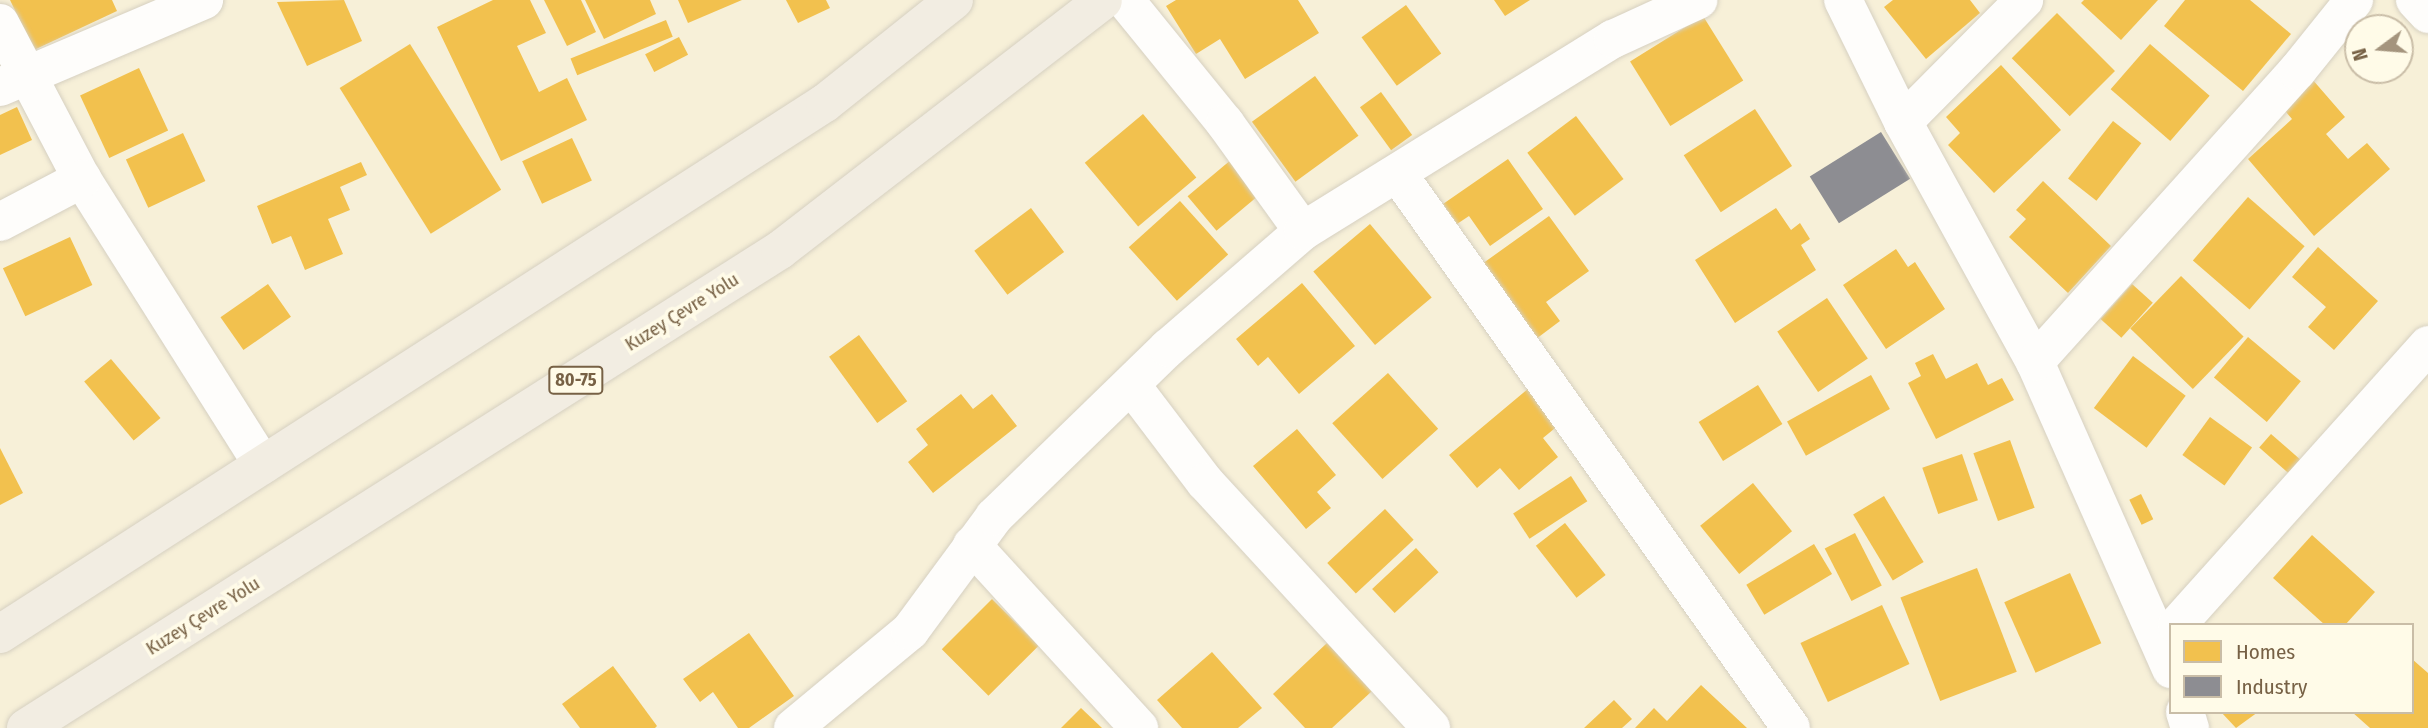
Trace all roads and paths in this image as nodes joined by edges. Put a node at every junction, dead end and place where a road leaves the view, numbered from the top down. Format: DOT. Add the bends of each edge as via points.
graph roads {
  1 [pos="204,0"];
  2 [pos="954,0"];
  3 [pos="1103,0"];
  4 [pos="1125,0"];
  5 [pos="1698,0"];
  6 [pos="1843,0"];
  7 [pos="2024,0"];
  8 [pos="2354,0"];
  9 [pos="2416,0"];
  10 [pos="2428,14"];
  11 [pos="0,23"];
  12 [pos="13,81"];
  13 [pos="1903,122"];
  14 [pos="1398,174"];
  15 [pos="82,179"];
  16 [pos="0,222"];
  17 [pos="1303,231"];
  18 [pos="2428,345"];
  19 [pos="2035,362"];
  20 [pos="1132,386"];
  21 [pos="263,465"];
  22 [pos="972,545"];
  23 [pos="2187,623"];
  24 [pos="0,634"];
  25 [pos="2169,640"];
  26 [pos="26,728"];
  27 [pos="793,728"];
  28 [pos="1139,728"];
  29 [pos="1431,728"];
  30 [pos="1791,728"];
  1 -- 12 [label="street"];
  2 -- 21 [label="highway" via="825,103"];
  3 -- 26 [label="highway, Kuzey Çevre Yolu / 80-75" via="780,250"];
  4 -- 17 [label="street" via="1225,123"];
  5 -- 14 [label="street" via="1614,39"];
  6 -- 13 [label="street"];
  7 -- 13 [label="street"];
  8 -- 19 [label="street" via="2297,71"];
  9 -- 10 [label="street"];
  11 -- 12 [label="street"];
  12 -- 15 [label="street"];
  13 -- 19 [label="street"];
  14 -- 17 [label="street"];
  14 -- 30 [label="street"];
  15 -- 16 [label="street"];
  15 -- 21 [label="street"];
  17 -- 20 [label="street" via="1168,348"];
  18 -- 23 [label="street"];
  19 -- 25 [label="street"];
  20 -- 22 [label="street" via="994,517"];
  20 -- 29 [label="street" via="1205,482"];
  21 -- 24 [label="highway"];
  22 -- 27 [label="street" via="910,631"];
  22 -- 28 [label="street"];
}
